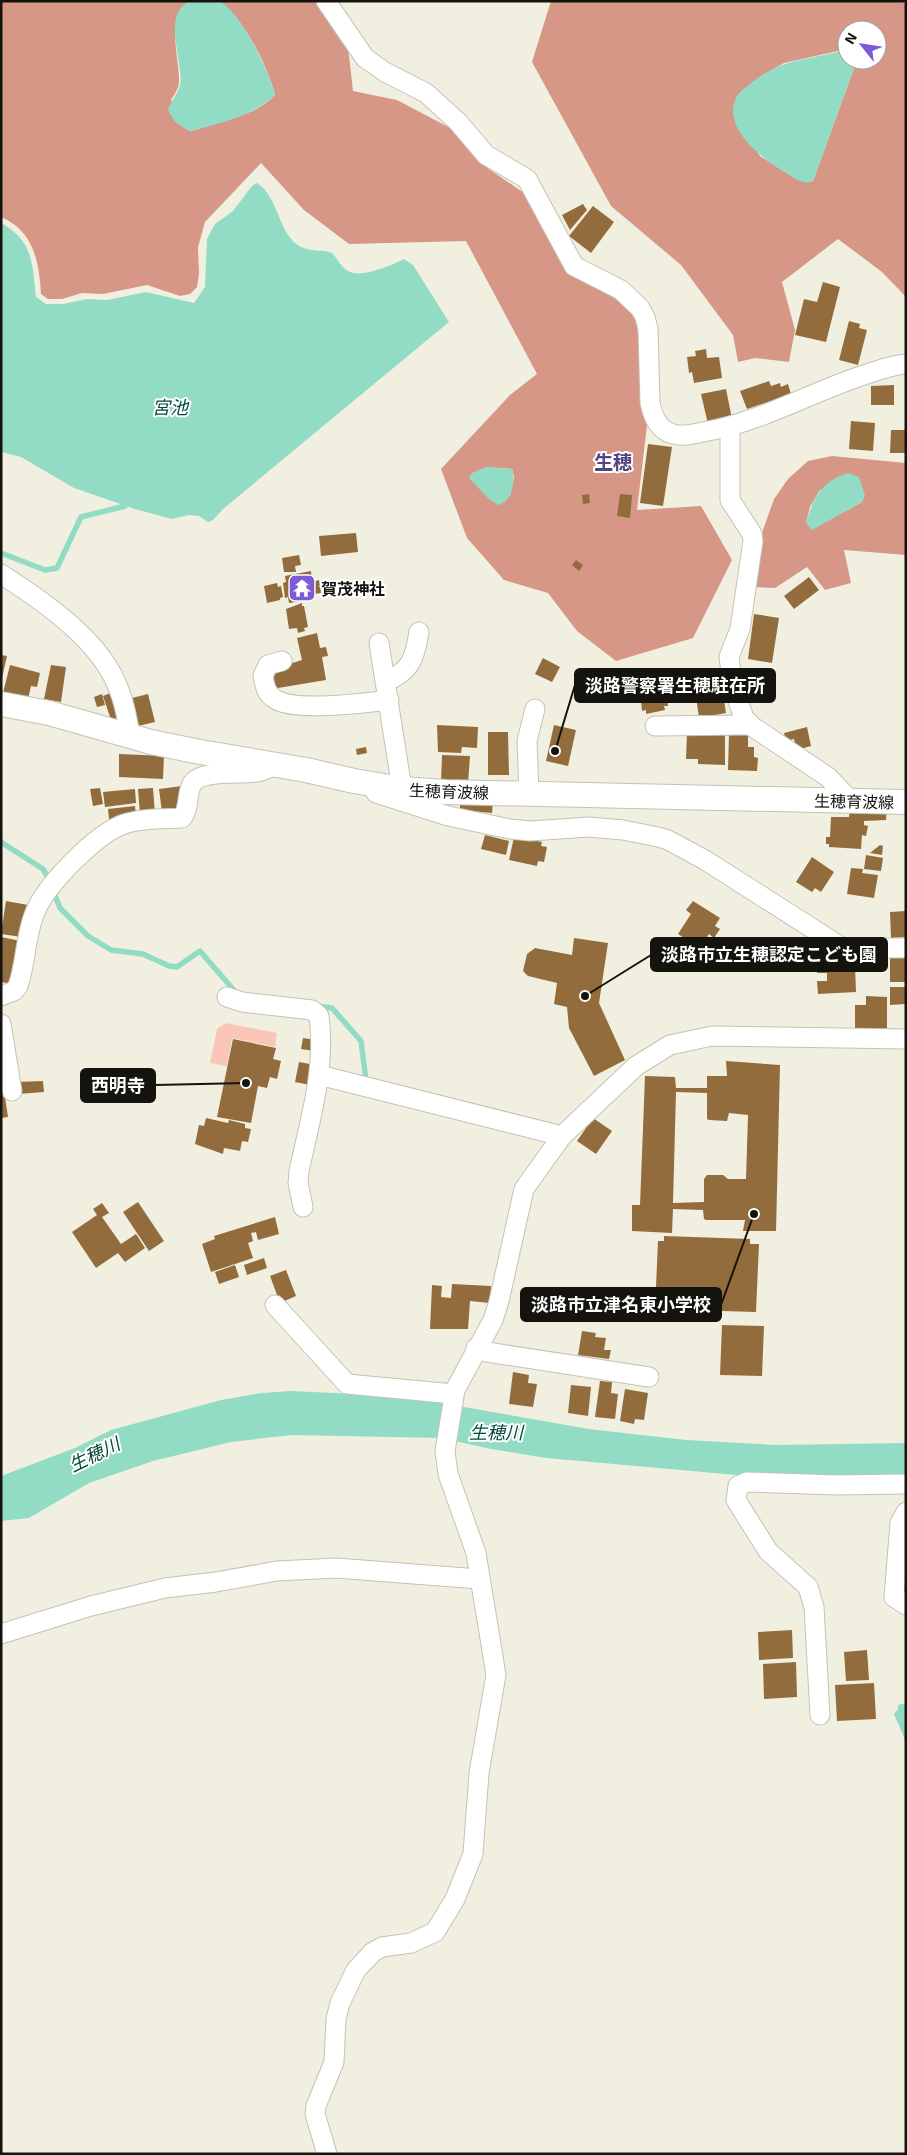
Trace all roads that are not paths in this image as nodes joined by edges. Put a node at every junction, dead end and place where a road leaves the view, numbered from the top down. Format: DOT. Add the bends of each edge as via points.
graph roads {
  1 [pos="326,1"];
  2 [pos="906,364"];
  3 [pos="730,428"];
  4 [pos="1,574"];
  5 [pos="419,632"];
  6 [pos="379,643"];
  7 [pos="282,661"];
  8 [pos="386,681"];
  9 [pos="389,700"];
  10 [pos="1,704"];
  11 [pos="535,710"];
  12 [pos="750,725"];
  13 [pos="655,726"];
  14 [pos="130,734"];
  15 [pos="278,765"];
  16 [pos="333,776"];
  17 [pos="402,789"];
  18 [pos="529,793"];
  19 [pos="850,800"];
  20 [pos="906,802"];
  21 [pos="906,948"];
  22 [pos="1,996"];
  23 [pos="227,997"];
  24 [pos="1,1024"];
  25 [pos="906,1039"];
  26 [pos="319,1075"];
  27 [pos="12,1091"];
  28 [pos="562,1136"];
  29 [pos="303,1207"];
  30 [pos="275,1305"];
  31 [pos="476,1348"];
  32 [pos="649,1377"];
  33 [pos="454,1399"];
  34 [pos="906,1484"];
  35 [pos="906,1512"];
  36 [pos="479,1579"];
  37 [pos="906,1605"];
  38 [pos="1,1634"];
  39 [pos="820,1715"];
  40 [pos="327,2154"];
  1 -- 3 [label="street" via="365,58 426,93 458,122 486,155 527,179 574,266 621,290 640,308 648,329 650,403 660,427 680,436"];
  2 -- 3 [label="street" via="843,382"];
  3 -- 12 [label="street" via="730,500 752,534 753,541 740,629 731,648 729,665 744,718"];
  4 -- 14 [label="street" via="71,626 105,663 119,689"];
  5 -- 8 [label="street" via="409,665 398,677"];
  6 -- 8 [label="street"];
  7 -- 9 [label="street" via="268,665 263,676 267,691 280,702 326,706"];
  8 -- 9 [label="street"];
  9 -- 17 [label="street"];
  10 -- 14 [label="main road, 生穂育波線"];
  11 -- 18 [label="street" via="527,740"];
  12 -- 13 [label="street"];
  12 -- 19 [label="street" via="814,766 840,787"];
  14 -- 15 [label="main road, 生穂育波線" via="151,742"];
  15 -- 16 [label="main road, 生穂育波線"];
  15 -- 22 [label="street" via="257,772 234,772 197,780 191,787 182,818 116,827 88,848 56,878 40,902 28,932 18,986"];
  16 -- 17 [label="main road, 生穂育波線"];
  16 -- 21 [label="street" via="439,814 498,827 530,831 604,828 668,840 843,948"];
  17 -- 18 [label="main road, 生穂育波線"];
  18 -- 19 [label="main road, 生穂育波線"];
  19 -- 20 [label="main road, 生穂育波線"];
  23 -- 26 [label="street" via="317,1013 322,1036"];
  24 -- 27 [label="street"];
  25 -- 28 [label="street" via="712,1036 670,1045 636,1066"];
  26 -- 28 [label="street"];
  26 -- 29 [label="street" via="299,1171"];
  28 -- 31 [label="street" via="524,1189 499,1301"];
  30 -- 33 [label="street" via="346,1384"];
  31 -- 32 [label="street"];
  31 -- 33 [label="street"];
  33 -- 36 [label="street" via="445,1460 476,1553"];
  34 -- 39 [label="street" via="747,1482 738,1486 736,1500 768,1551 811,1592"];
  35 -- 37 [label="street" via="900,1524 894,1597"];
  36 -- 38 [label="street" via="336,1568 277,1570 165,1588 91,1606"];
  36 -- 40 [label="street" via="486,1601 496,1675 479,1773 473,1854 441,1926 427,1937 392,1944 373,1952 356,1970 348,1985 336,2019 334,2062 315,2114"];
}
